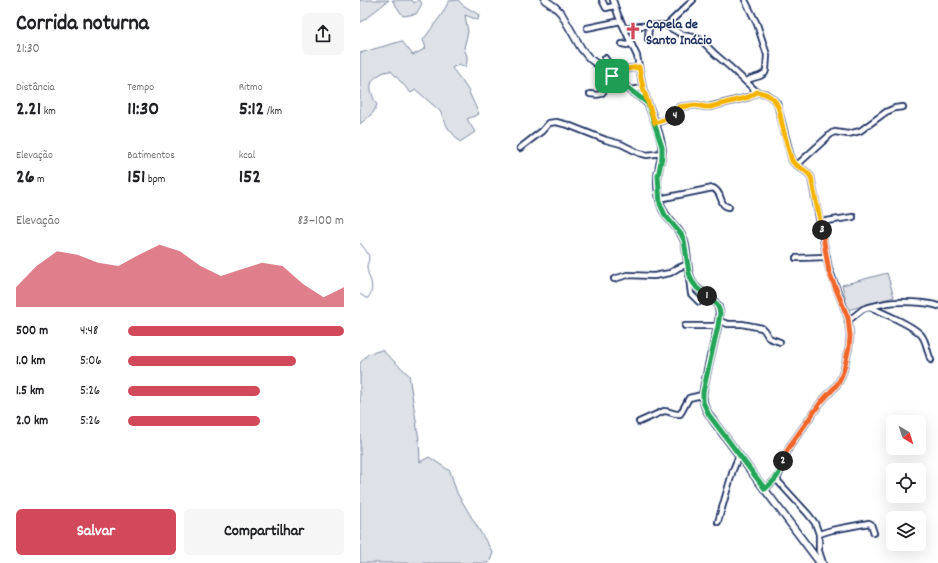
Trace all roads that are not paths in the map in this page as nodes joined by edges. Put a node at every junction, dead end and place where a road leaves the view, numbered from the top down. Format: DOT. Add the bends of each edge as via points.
graph roads {
  1 [pos="545,0"];
  2 [pos="602,0"];
  3 [pos="613,0"];
  4 [pos="693,0"];
  5 [pos="745,0"];
  6 [pos="614,6"];
  7 [pos="621,21"];
  8 [pos="649,25"];
  9 [pos="667,25"];
  10 [pos="587,28"];
  11 [pos="624,29"];
  12 [pos="648,39"];
  13 [pos="631,43"];
  14 [pos="622,44"];
  15 [pos="605,58"];
  16 [pos="639,67"];
  17 [pos="610,74"];
  18 [pos="746,82"];
  19 [pos="643,88"];
  20 [pos="630,90"];
  21 [pos="757,92"];
  22 [pos="590,94"];
  23 [pos="648,103"];
  24 [pos="903,107"];
  25 [pos="655,123"];
  26 [pos="520,148"];
  27 [pos="662,153"];
  28 [pos="797,165"];
  29 [pos="659,199"];
  30 [pos="728,207"];
  31 [pos="853,217"];
  32 [pos="820,222"];
  33 [pos="827,257"];
  34 [pos="796,258"];
  35 [pos="688,264"];
  36 [pos="690,275"];
  37 [pos="614,278"];
  38 [pos="699,302"];
  39 [pos="938,306"];
  40 [pos="869,308"];
  41 [pos="848,321"];
  42 [pos="718,324"];
  43 [pos="685,326"];
  44 [pos="780,342"];
  45 [pos="931,360"];
  46 [pos="702,395"];
  47 [pos="639,422"];
  48 [pos="739,455"];
  49 [pos="776,479"];
  50 [pos="765,489"];
  51 [pos="718,522"];
  52 [pos="819,534"];
  53 [pos="874,534"];
  54 [pos="820,563"];
  55 [pos="823,563"];
  1 -- 17 [label="main road" via="561,13 585,55"];
  2 -- 6 [label="street" via="606,8"];
  3 -- 6 [label="street"];
  4 -- 9 [label="street"];
  5 -- 18 [label="street" via="757,24 766,55 765,73"];
  6 -- 7 [label="street"];
  7 -- 10 [label="street"];
  7 -- 11 [label="street"];
  8 -- 9 [label="street"];
  8 -- 11 [label="street"];
  8 -- 12 [label="street"];
  9 -- 18 [label="street" via="676,32 701,40"];
  11 -- 13 [label="street"];
  13 -- 14 [label="street"];
  13 -- 16 [label="street"];
  15 -- 17 [label="street" via="609,64"];
  16 -- 17 [label="street"];
  16 -- 19 [label="street"];
  17 -- 20 [label="main road"];
  17 -- 22 [label="street" via="603,82 604,90 601,94"];
  18 -- 21 [label="street"];
  19 -- 20 [label="street"];
  19 -- 23 [label="street"];
  20 -- 23 [label="main road"];
  21 -- 25 [label="street" via="749,97 710,107 679,107 676,116"];
  21 -- 28 [label="street" via="767,94 776,103 792,159"];
  23 -- 25 [label="main road"];
  24 -- 28 [label="street" via="886,112 860,131 848,134 832,133"];
  25 -- 27 [label="main road"];
  26 -- 27 [label="street" via="549,123 556,122 639,152"];
  27 -- 29 [label="main road" via="658,176"];
  28 -- 32 [label="street" via="811,177"];
  29 -- 30 [label="street" via="713,188 719,192 723,205"];
  29 -- 35 [label="main road" via="662,210 681,234"];
  31 -- 32 [label="street"];
  32 -- 33 [label="street"];
  33 -- 34 [label="street"];
  33 -- 41 [label="street" via="829,272"];
  35 -- 36 [label="main road"];
  35 -- 37 [label="street" via="670,273"];
  36 -- 38 [label="street" via="691,294"];
  36 -- 42 [label="main road" via="696,287 717,305 720,313"];
  39 -- 40 [label="street" via="926,303 888,302"];
  40 -- 41 [label="street" via="863,309"];
  40 -- 45 [label="street" via="920,333"];
  41 -- 49 [label="street" via="849,347 842,378 788,448"];
  42 -- 43 [label="street"];
  42 -- 44 [label="street" via="742,324 762,328 769,338"];
  42 -- 46 [label="main road"];
  46 -- 47 [label="street" via="690,397 680,414 664,411"];
  46 -- 48 [label="main road" via="708,413"];
  48 -- 50 [label="main road"];
  48 -- 51 [label="street"];
  49 -- 50 [label="street"];
  49 -- 52 [label="street" via="809,515"];
  50 -- 54 [label="main road"];
  52 -- 53 [label="street" via="869,523"];
  52 -- 55 [label="street" via="819,551"];
}
